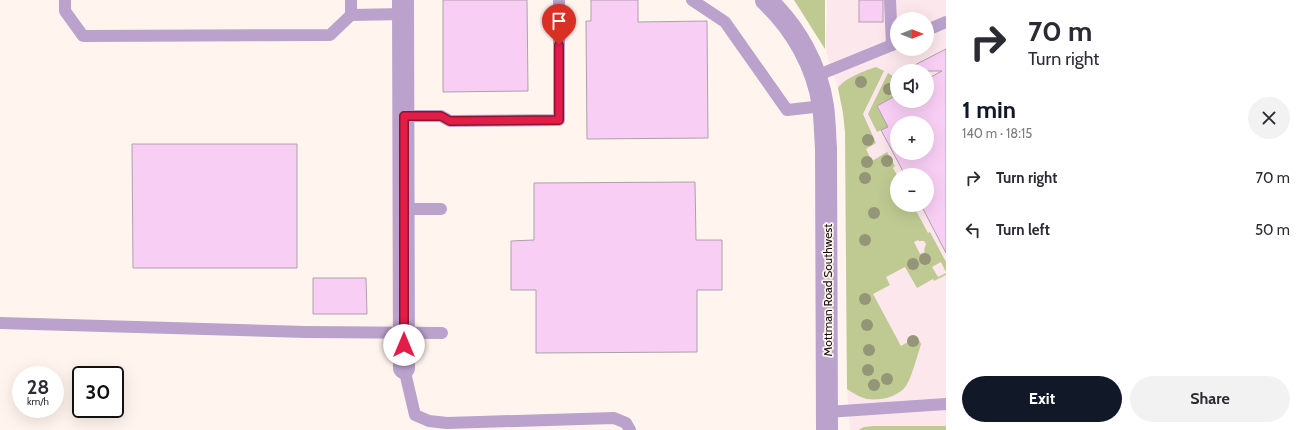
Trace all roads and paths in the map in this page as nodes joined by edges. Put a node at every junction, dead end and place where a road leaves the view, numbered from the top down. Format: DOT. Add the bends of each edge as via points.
graph roads {
  1 [pos="65,0"];
  2 [pos="351,0"];
  3 [pos="559,0"];
  4 [pos="692,0"];
  5 [pos="766,0"];
  6 [pos="890,0"];
  7 [pos="403,7"];
  8 [pos="891,12"];
  9 [pos="351,15"];
  10 [pos="946,22"];
  11 [pos="934,27"];
  12 [pos="890,46"];
  13 [pos="816,76"];
  14 [pos="823,106"];
  15 [pos="404,116"];
  16 [pos="404,208"];
  17 [pos="441,208"];
  18 [pos="0,324"];
  19 [pos="442,332"];
  20 [pos="404,333"];
  21 [pos="404,368"];
  22 [pos="946,404"];
  23 [pos="827,421"];
  24 [pos="630,430"];
  1 -- 9 [label="lane" via="65,11 83,36 330,35"];
  2 -- 9 [label="lane"];
  3 -- 15 [label="lane" via="559,120 450,121 441,116"];
  4 -- 14 [label="lane" via="725,22 787,110"];
  5 -- 13 [label="street, Mottman Road Southwest" via="798,38"];
  6 -- 8 [label="lane"];
  7 -- 9 [label="lane"];
  7 -- 15 [label="street"];
  10 -- 11 [label="lane"];
  12 -- 13 [label="lane"];
  13 -- 14 [label="street, Mottman Road Southwest"];
  14 -- 23 [label="street, Mottman Road Southwest" via="826,149"];
  15 -- 16 [label="street"];
  16 -- 17 [label="lane"];
  16 -- 20 [label="street"];
  18 -- 20 [label="lane"];
  19 -- 20 [label="lane"];
  20 -- 21 [label="street"];
  21 -- 24 [label="lane" via="415,415 430,421 447,423 614,418 626,423"];
  22 -- 23 [label="lane"];
}
